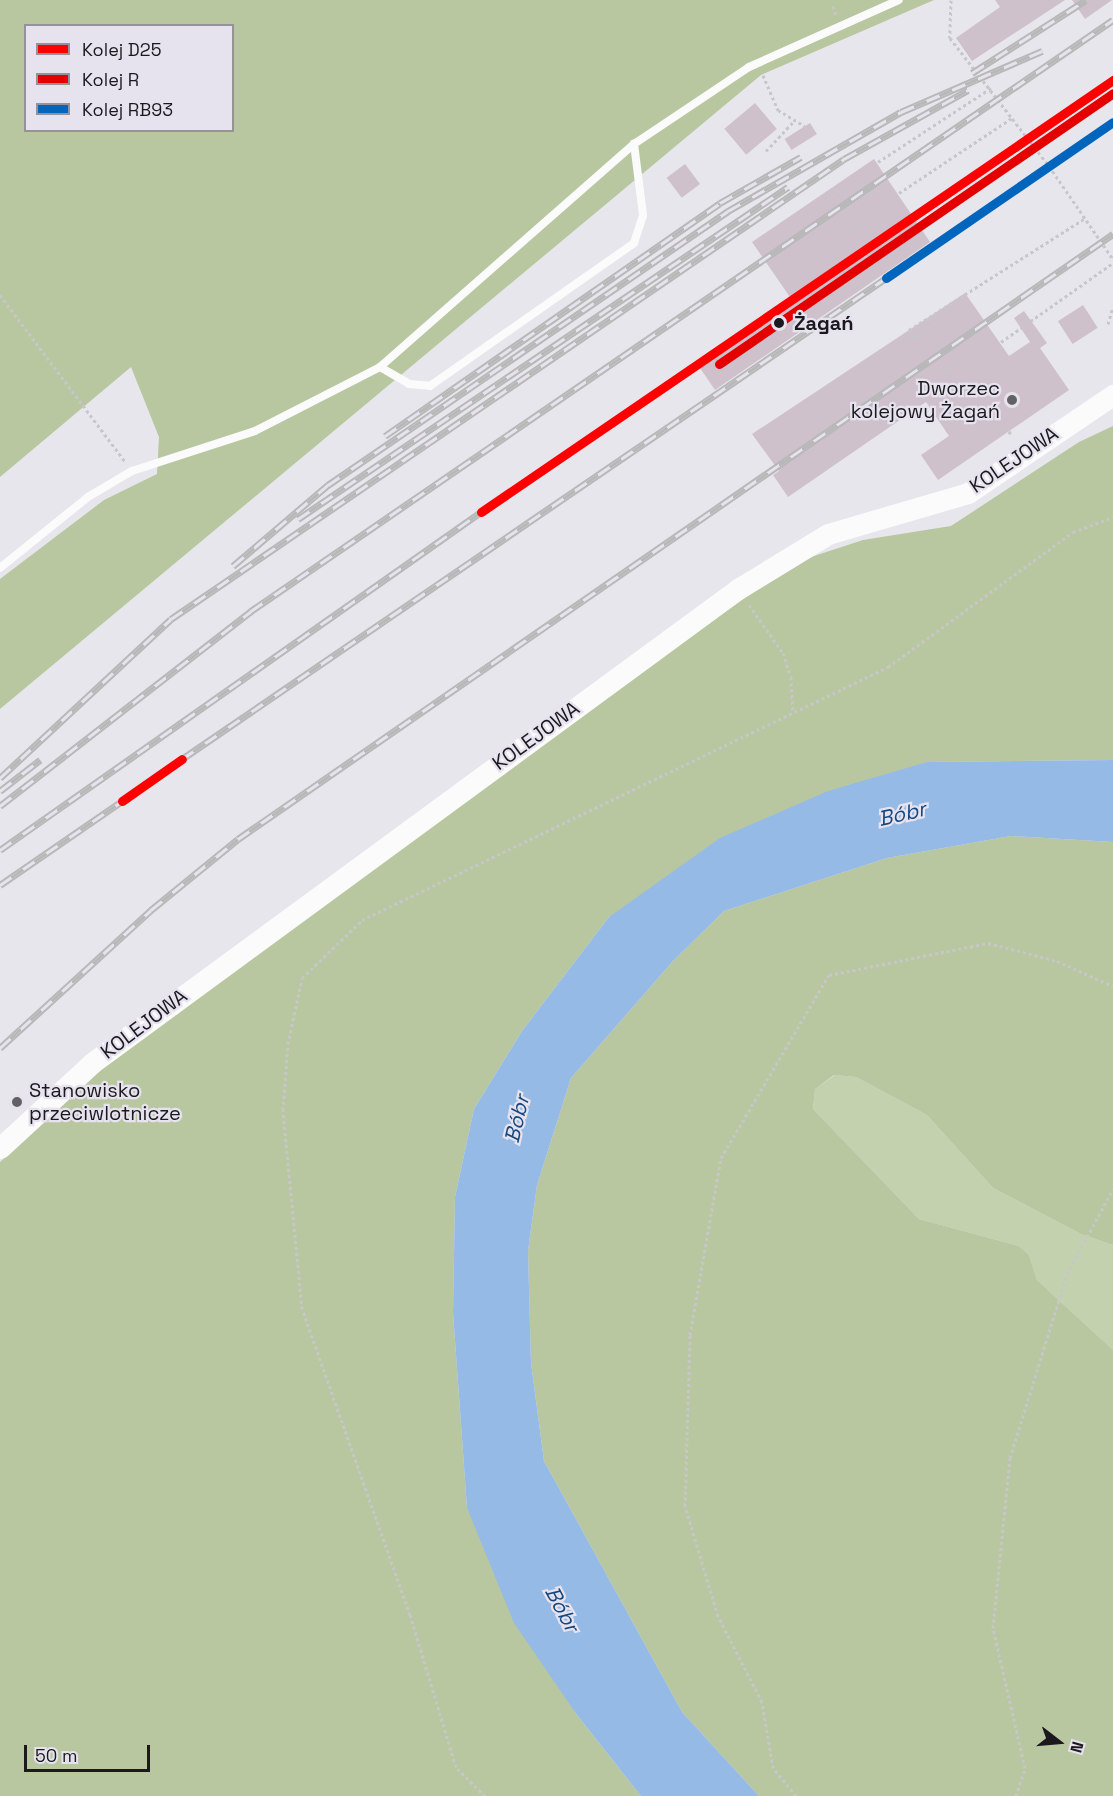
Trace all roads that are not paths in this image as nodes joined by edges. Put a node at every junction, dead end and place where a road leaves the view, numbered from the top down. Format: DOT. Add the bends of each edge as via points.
graph roads {
  1 [pos="899,0"];
  2 [pos="634,144"];
  3 [pos="380,367"];
  4 [pos="1113,395"];
  5 [pos="0,568"];
  6 [pos="0,1148"];
  1 -- 2 [label="lane" via="759,63"];
  2 -- 3 [label="lane"];
  2 -- 3 [label="lane" via="642,215 634,243 430,386 409,384"];
  3 -- 5 [label="lane" via="255,430 132,471 88,497"];
  4 -- 6 [label="street, KOLEJOWA" via="968,493 837,531 765,571 102,1056"];
}
